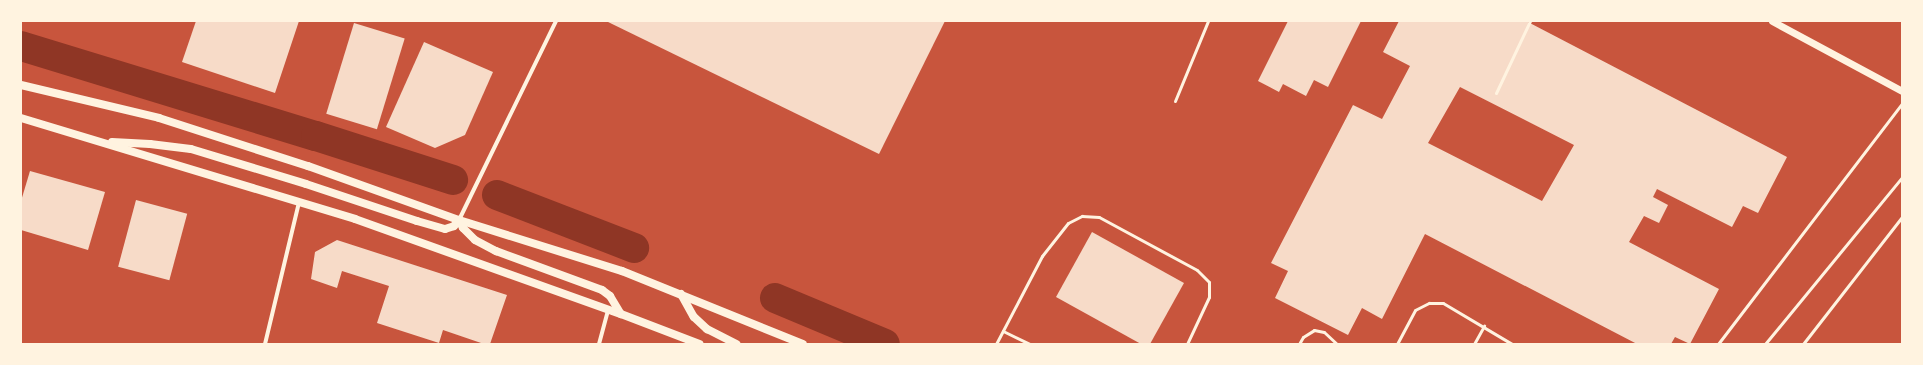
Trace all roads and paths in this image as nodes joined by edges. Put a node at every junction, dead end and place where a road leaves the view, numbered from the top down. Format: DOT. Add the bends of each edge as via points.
graph roads {
  1 [pos="556,21"];
  2 [pos="1208,21"];
  3 [pos="1530,21"];
  4 [pos="1772,21"];
  5 [pos="21,85"];
  6 [pos="1902,91"];
  7 [pos="1496,93"];
  8 [pos="1175,101"];
  9 [pos="1902,103"];
  10 [pos="21,118"];
  11 [pos="101,142"];
  12 [pos="1902,177"];
  13 [pos="299,202"];
  14 [pos="1902,217"];
  15 [pos="459,220"];
  16 [pos="681,294"];
  17 [pos="608,309"];
  18 [pos="622,314"];
  19 [pos="1484,326"];
  20 [pos="1003,331"];
  21 [pos="265,344"];
  22 [pos="599,344"];
  23 [pos="699,344"];
  24 [pos="736,344"];
  25 [pos="803,344"];
  26 [pos="996,344"];
  27 [pos="1030,344"];
  28 [pos="1187,344"];
  29 [pos="1299,344"];
  30 [pos="1336,344"];
  31 [pos="1397,344"];
  32 [pos="1474,344"];
  33 [pos="1512,344"];
  34 [pos="1718,344"];
  35 [pos="1765,344"];
  36 [pos="1803,344"];
  1 -- 15 [label="street"];
  2 -- 8 [label="lane"];
  3 -- 7 [label="lane"];
  4 -- 6 [label="street"];
  5 -- 15 [label="main road" via="159,118 308,166"];
  9 -- 34 [label="lane"];
  10 -- 11 [label="main road"];
  11 -- 13 [label="main road"];
  11 -- 15 [label="main road" via="191,149 306,184 417,222 445,228 454,226"];
  12 -- 35 [label="lane"];
  13 -- 17 [label="main road" via="355,219"];
  13 -- 21 [label="street"];
  14 -- 36 [label="lane"];
  15 -- 16 [label="main road" via="622,271"];
  15 -- 18 [label="main road" via="475,240 496,251 602,290 610,296"];
  16 -- 24 [label="main road" via="698,321 707,329"];
  16 -- 25 [label="main road"];
  17 -- 18 [label="main road"];
  17 -- 22 [label="street"];
  18 -- 23 [label="main road"];
  19 -- 31 [label="lane" via="1443,303 1429,303 1415,310"];
  19 -- 32 [label="lane"];
  19 -- 33 [label="lane"];
  20 -- 26 [label="lane"];
  20 -- 27 [label="lane"];
  20 -- 28 [label="lane" via="1042,256 1068,223 1082,216 1099,217 1197,270 1209,282 1209,297"];
  29 -- 30 [label="lane" via="1303,337 1314,330 1324,332"];
}
